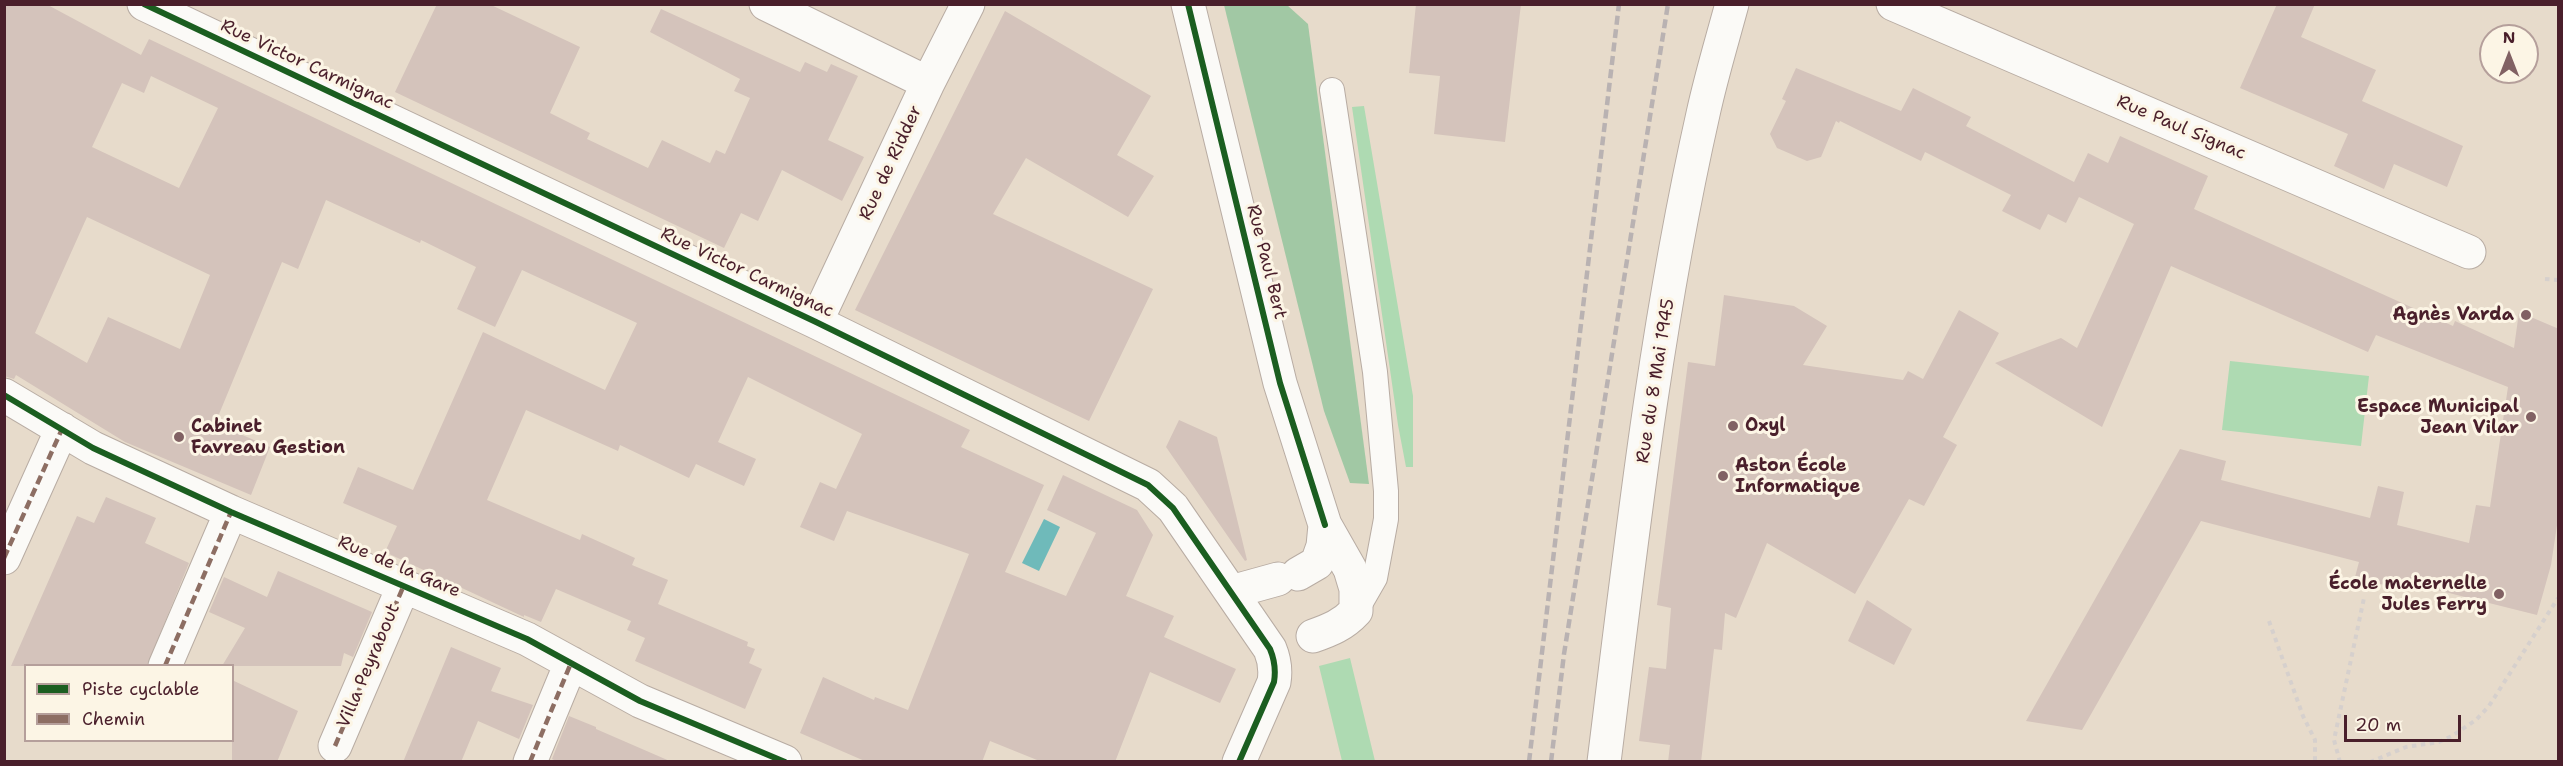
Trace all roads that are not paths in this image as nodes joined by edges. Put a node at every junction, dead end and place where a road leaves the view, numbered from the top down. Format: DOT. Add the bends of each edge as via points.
graph roads {
  1 [pos="144,4"];
  2 [pos="766,4"];
  3 [pos="968,4"];
  4 [pos="1188,4"];
  5 [pos="1732,4"];
  6 [pos="1893,4"];
  7 [pos="928,83"];
  8 [pos="1332,90"];
  9 [pos="2469,252"];
  10 [pos="816,322"];
  11 [pos="4,395"];
  12 [pos="62,429"];
  13 [pos="231,512"];
  14 [pos="1325,525"];
  15 [pos="4,558"];
  16 [pos="404,585"];
  17 [pos="1231,592"];
  18 [pos="1356,611"];
  19 [pos="1292,643"];
  20 [pos="572,663"];
  21 [pos="166,664"];
  22 [pos="335,746"];
  23 [pos="530,762"];
  24 [pos="785,762"];
  25 [pos="1239,762"];
  26 [pos="1604,762"];
  1 -- 10 [label="street, Rue Victor Carmignac"];
  2 -- 7 [label="street"];
  3 -- 7 [label="street, Rue de Ridder"];
  4 -- 14 [label="street, Rue Paul Bert" via="1280,383"];
  5 -- 26 [label="street, Rue du 8 Mai 1945" via="1703,112 1678,243 1649,418"];
  6 -- 9 [label="street, Rue Paul Signac"];
  7 -- 10 [label="street, Rue de Ridder"];
  8 -- 18 [label="lane" via="1375,372 1386,492 1386,519 1375,578"];
  10 -- 17 [label="street, Rue Victor Carmignac" via="1148,485 1173,508"];
  11 -- 12 [label="street, Rue de la Gare"];
  12 -- 13 [label="street, Rue de la Gare" via="93,448"];
  12 -- 15 [label="street"];
  13 -- 16 [label="street, Rue de la Gare"];
  13 -- 21 [label="street"];
  14 -- 17 [label="street, Rue Paul Bert" via="1317,563 1288,577"];
  14 -- 18 [label="street, Rue Paul Bert" via="1350,569 1356,589"];
  16 -- 20 [label="street, Rue de la Gare"];
  16 -- 22 [label="street, Villa Peyrabout"];
  17 -- 19 [label="street, Rue Victor Carmignac"];
  18 -- 19 [label="street" via="1340,626"];
  19 -- 25 [label="street" via="1276,671"];
  20 -- 23 [label="street"];
  20 -- 24 [label="street, Rue de la Gare" via="640,701"];
}
